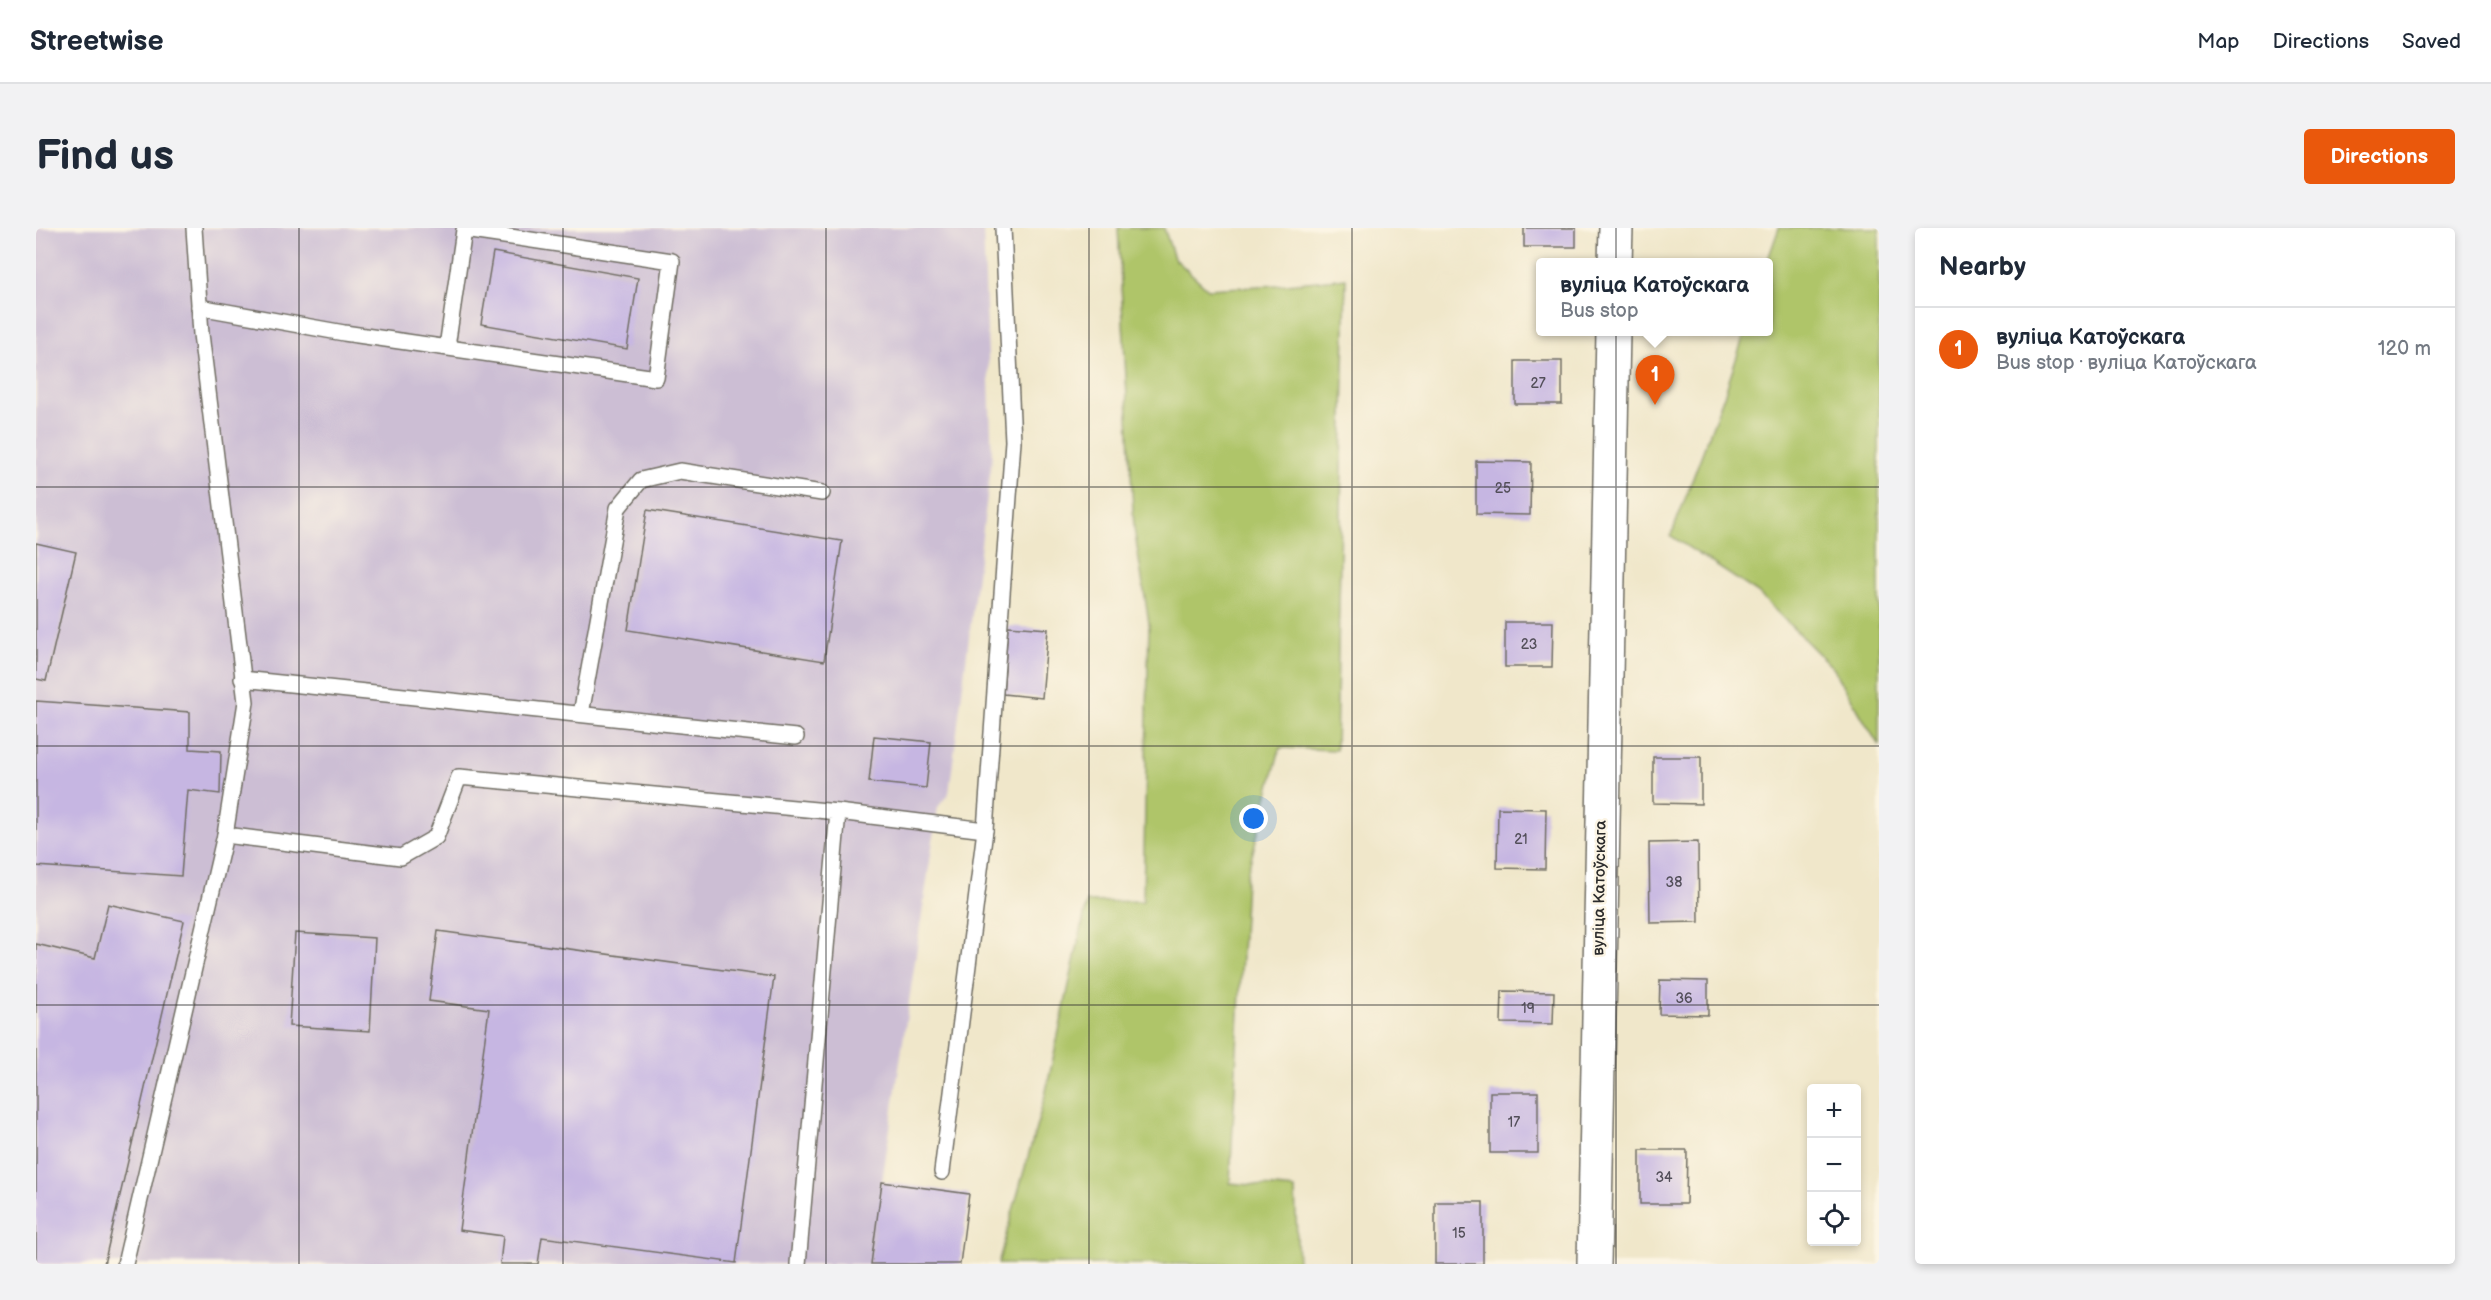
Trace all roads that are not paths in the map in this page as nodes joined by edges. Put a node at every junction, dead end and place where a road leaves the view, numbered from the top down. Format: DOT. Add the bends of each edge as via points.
graph roads {
  1 [pos="194,228"];
  2 [pos="1003,228"];
  3 [pos="1616,228"];
  4 [pos="1615,258"];
  5 [pos="199,306"];
  6 [pos="1613,336"];
  7 [pos="447,347"];
  8 [pos="822,493"];
  9 [pos="242,679"];
  10 [pos="581,714"];
  11 [pos="796,737"];
  12 [pos="838,812"];
  13 [pos="985,830"];
  14 [pos="225,835"];
  15 [pos="942,1172"];
  16 [pos="125,1264"];
  17 [pos="798,1264"];
  18 [pos="1594,1264"];
  1 -- 5 [label="lane"];
  2 -- 13 [label="lane" via="1013,441"];
  3 -- 4 [label="main road"];
  5 -- 7 [label="lane"];
  5 -- 9 [label="lane"];
  6 -- 18 [label="main road, вуліца Катоўскага"];
  7 -- 7 [label="lane" via="656,378 672,261 464,230"];
  8 -- 10 [label="lane" via="680,471 641,480 618,508"];
  9 -- 10 [label="lane"];
  9 -- 14 [label="lane" via="246,702"];
  10 -- 11 [label="lane"];
  12 -- 13 [label="lane"];
  12 -- 14 [label="lane" via="459,777 436,837 401,857"];
  12 -- 17 [label="lane"];
  13 -- 15 [label="lane"];
  14 -- 16 [label="lane"];
}
